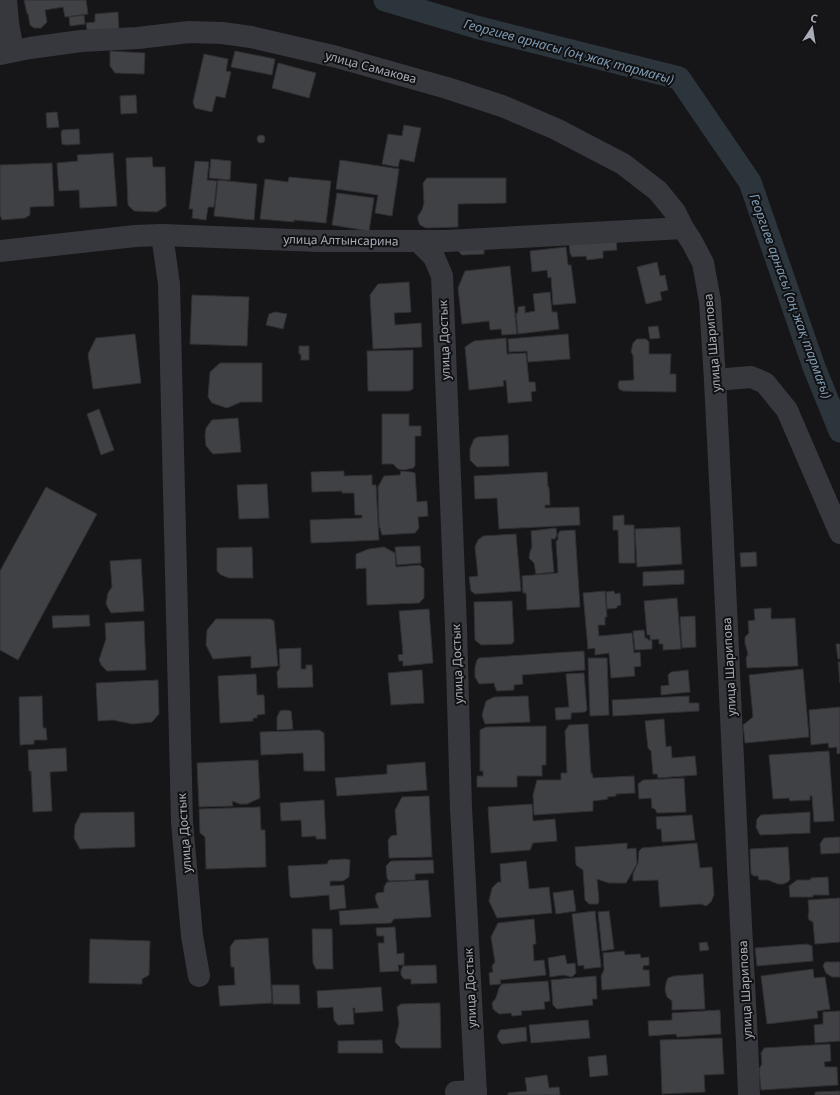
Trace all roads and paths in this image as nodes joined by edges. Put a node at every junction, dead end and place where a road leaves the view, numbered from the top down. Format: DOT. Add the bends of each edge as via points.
graph roads {
  1 [pos="6,0"];
  2 [pos="6,53"];
  3 [pos="162,235"];
  4 [pos="687,235"];
  5 [pos="418,241"];
  6 [pos="0,251"];
  7 [pos="715,380"];
  8 [pos="840,533"];
  9 [pos="199,976"];
  10 [pos="469,1093"];
  11 [pos="749,1095"];
  1 -- 2 [label="street"];
  2 -- 4 [label="street, улица Самакова" via="81,41 189,32 222,32 337,57 502,106 556,129 623,164 658,191 675,212"];
  3 -- 5 [label="street, улица Алтынсарина" via="318,241"];
  3 -- 6 [label="street, улица Алтынсарина"];
  3 -- 9 [label="street, улица Достык" via="169,284 182,822 192,936"];
  4 -- 5 [label="street, улица Алтынсарина"];
  4 -- 7 [label="street, улица Шарипова" via="703,263 710,301"];
  5 -- 10 [label="street, улица Достык" via="434,257 442,276 456,628"];
  7 -- 8 [label="street" via="751,377 765,383 787,410"];
  7 -- 11 [label="street, улица Шарипова"];
}
